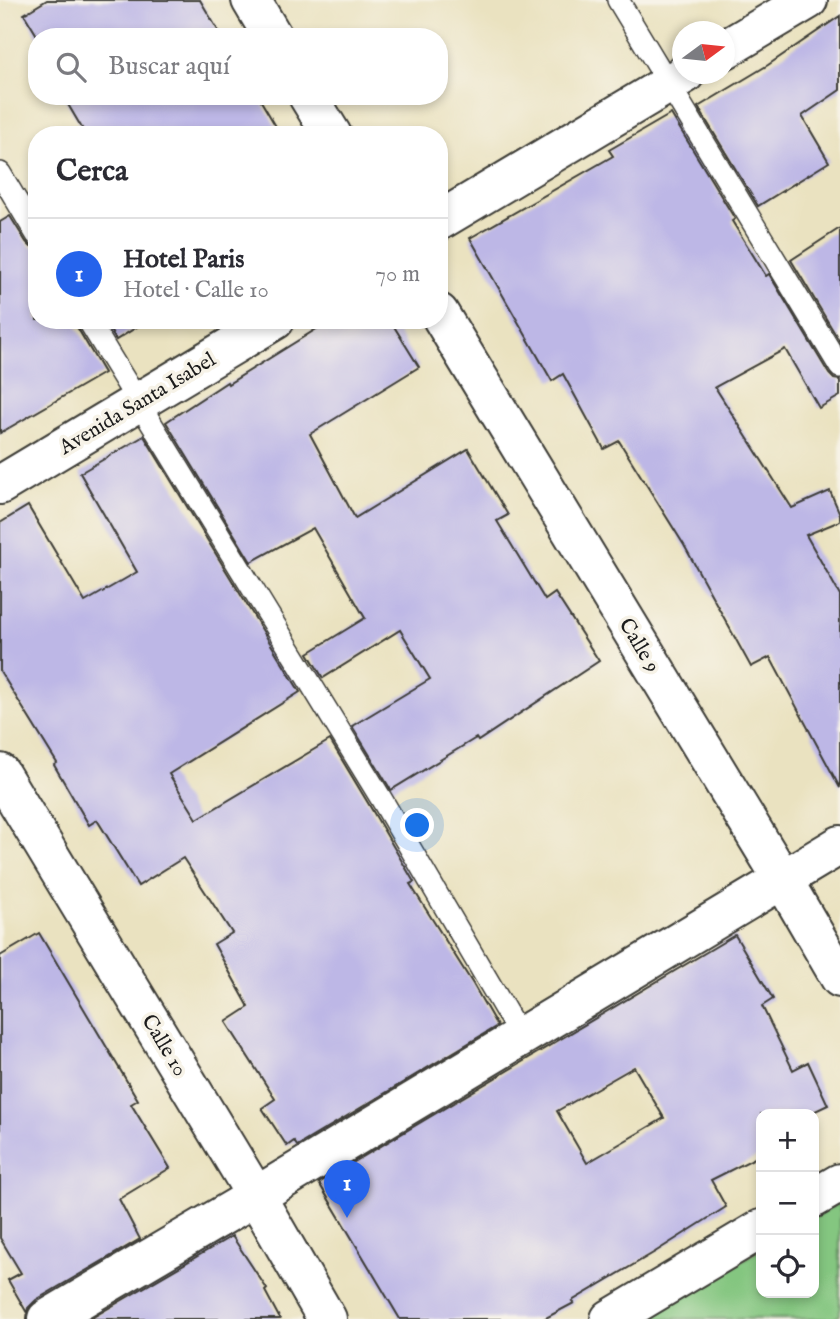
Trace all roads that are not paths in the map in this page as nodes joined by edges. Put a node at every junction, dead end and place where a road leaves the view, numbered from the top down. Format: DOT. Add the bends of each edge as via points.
graph roads {
  1 [pos="251,0"];
  2 [pos="618,0"];
  3 [pos="808,0"];
  4 [pos="268,28"];
  5 [pos="735,43"];
  6 [pos="672,71"];
  7 [pos="672,81"];
  8 [pos="680,84"];
  9 [pos="313,105"];
  10 [pos="326,126"];
  11 [pos="0,173"];
  12 [pos="448,216"];
  13 [pos="28,219"];
  14 [pos="448,328"];
  15 [pos="93,329"];
  16 [pos="260,329"];
  17 [pos="840,368"];
  18 [pos="138,403"];
  19 [pos="0,485"];
  20 [pos="0,773"];
  21 [pos="840,845"];
  22 [pos="783,880"];
  23 [pos="840,978"];
  24 [pos="521,1037"];
  25 [pos="840,1183"];
  26 [pos="819,1195"];
  27 [pos="256,1196"];
  28 [pos="756,1232"];
  29 [pos="47,1319"];
  30 [pos="327,1319"];
  31 [pos="610,1319"];
  1 -- 4 [label="street"];
  2 -- 6 [label="lane"];
  3 -- 5 [label="street"];
  7 -- 12 [label="street"];
  8 -- 17 [label="lane"];
  9 -- 10 [label="street"];
  11 -- 13 [label="lane"];
  14 -- 22 [label="street, Calle 9"];
  15 -- 18 [label="lane"];
  16 -- 18 [label="street, Avenida Santa Isabel"];
  18 -- 19 [label="street, Avenida Santa Isabel"];
  18 -- 24 [label="lane" via="382,800"];
  20 -- 27 [label="street, Calle 10"];
  21 -- 22 [label="street"];
  22 -- 23 [label="street, Calle 9"];
  22 -- 24 [label="street"];
  24 -- 27 [label="street"];
  25 -- 26 [label="street"];
  27 -- 29 [label="street"];
  27 -- 30 [label="street, Calle 10"];
  28 -- 31 [label="street"];
}
